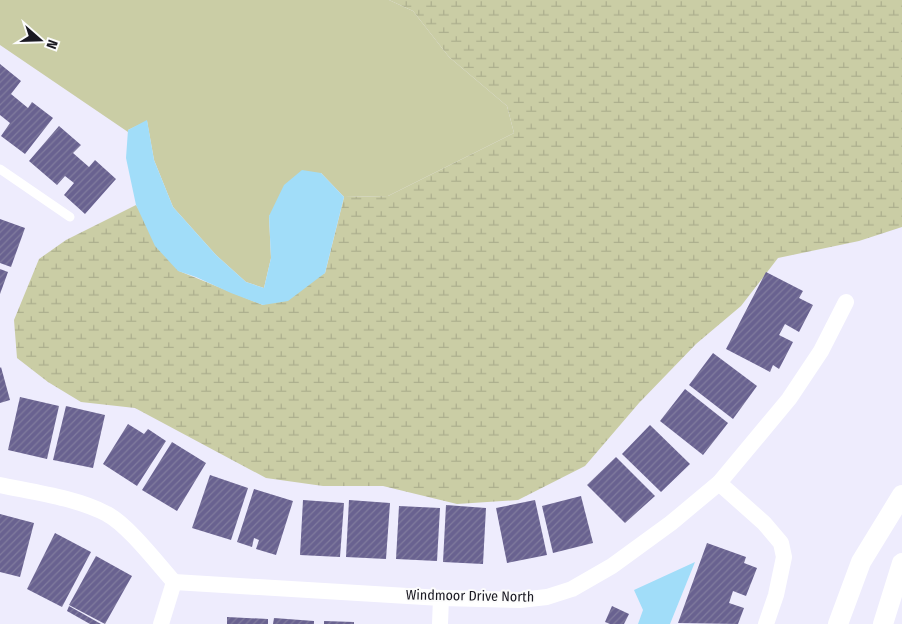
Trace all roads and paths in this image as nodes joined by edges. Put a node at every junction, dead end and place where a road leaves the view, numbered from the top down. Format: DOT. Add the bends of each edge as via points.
graph roads {
  1 [pos="0,169"];
  2 [pos="70,217"];
  3 [pos="846,302"];
  4 [pos="719,483"];
  5 [pos="0,485"];
  6 [pos="902,495"];
  7 [pos="902,563"];
  8 [pos="174,582"];
  9 [pos="441,598"];
  10 [pos="161,624"];
  11 [pos="440,624"];
  12 [pos="766,624"];
  13 [pos="838,624"];
  14 [pos="883,624"];
  1 -- 2 [label="lane"];
  3 -- 4 [label="street, Windmoor Drive North" via="821,351 789,399"];
  4 -- 9 [label="street, Windmoor Drive North" via="612,566 572,589 547,597 520,600"];
  4 -- 12 [label="street" via="764,523 781,543 784,557"];
  5 -- 8 [label="street" via="71,500 108,514"];
  6 -- 13 [label="street" via="861,562"];
  7 -- 14 [label="street"];
  8 -- 9 [label="street, Windmoor Drive North"];
  8 -- 10 [label="street"];
  9 -- 11 [label="street"];
}
